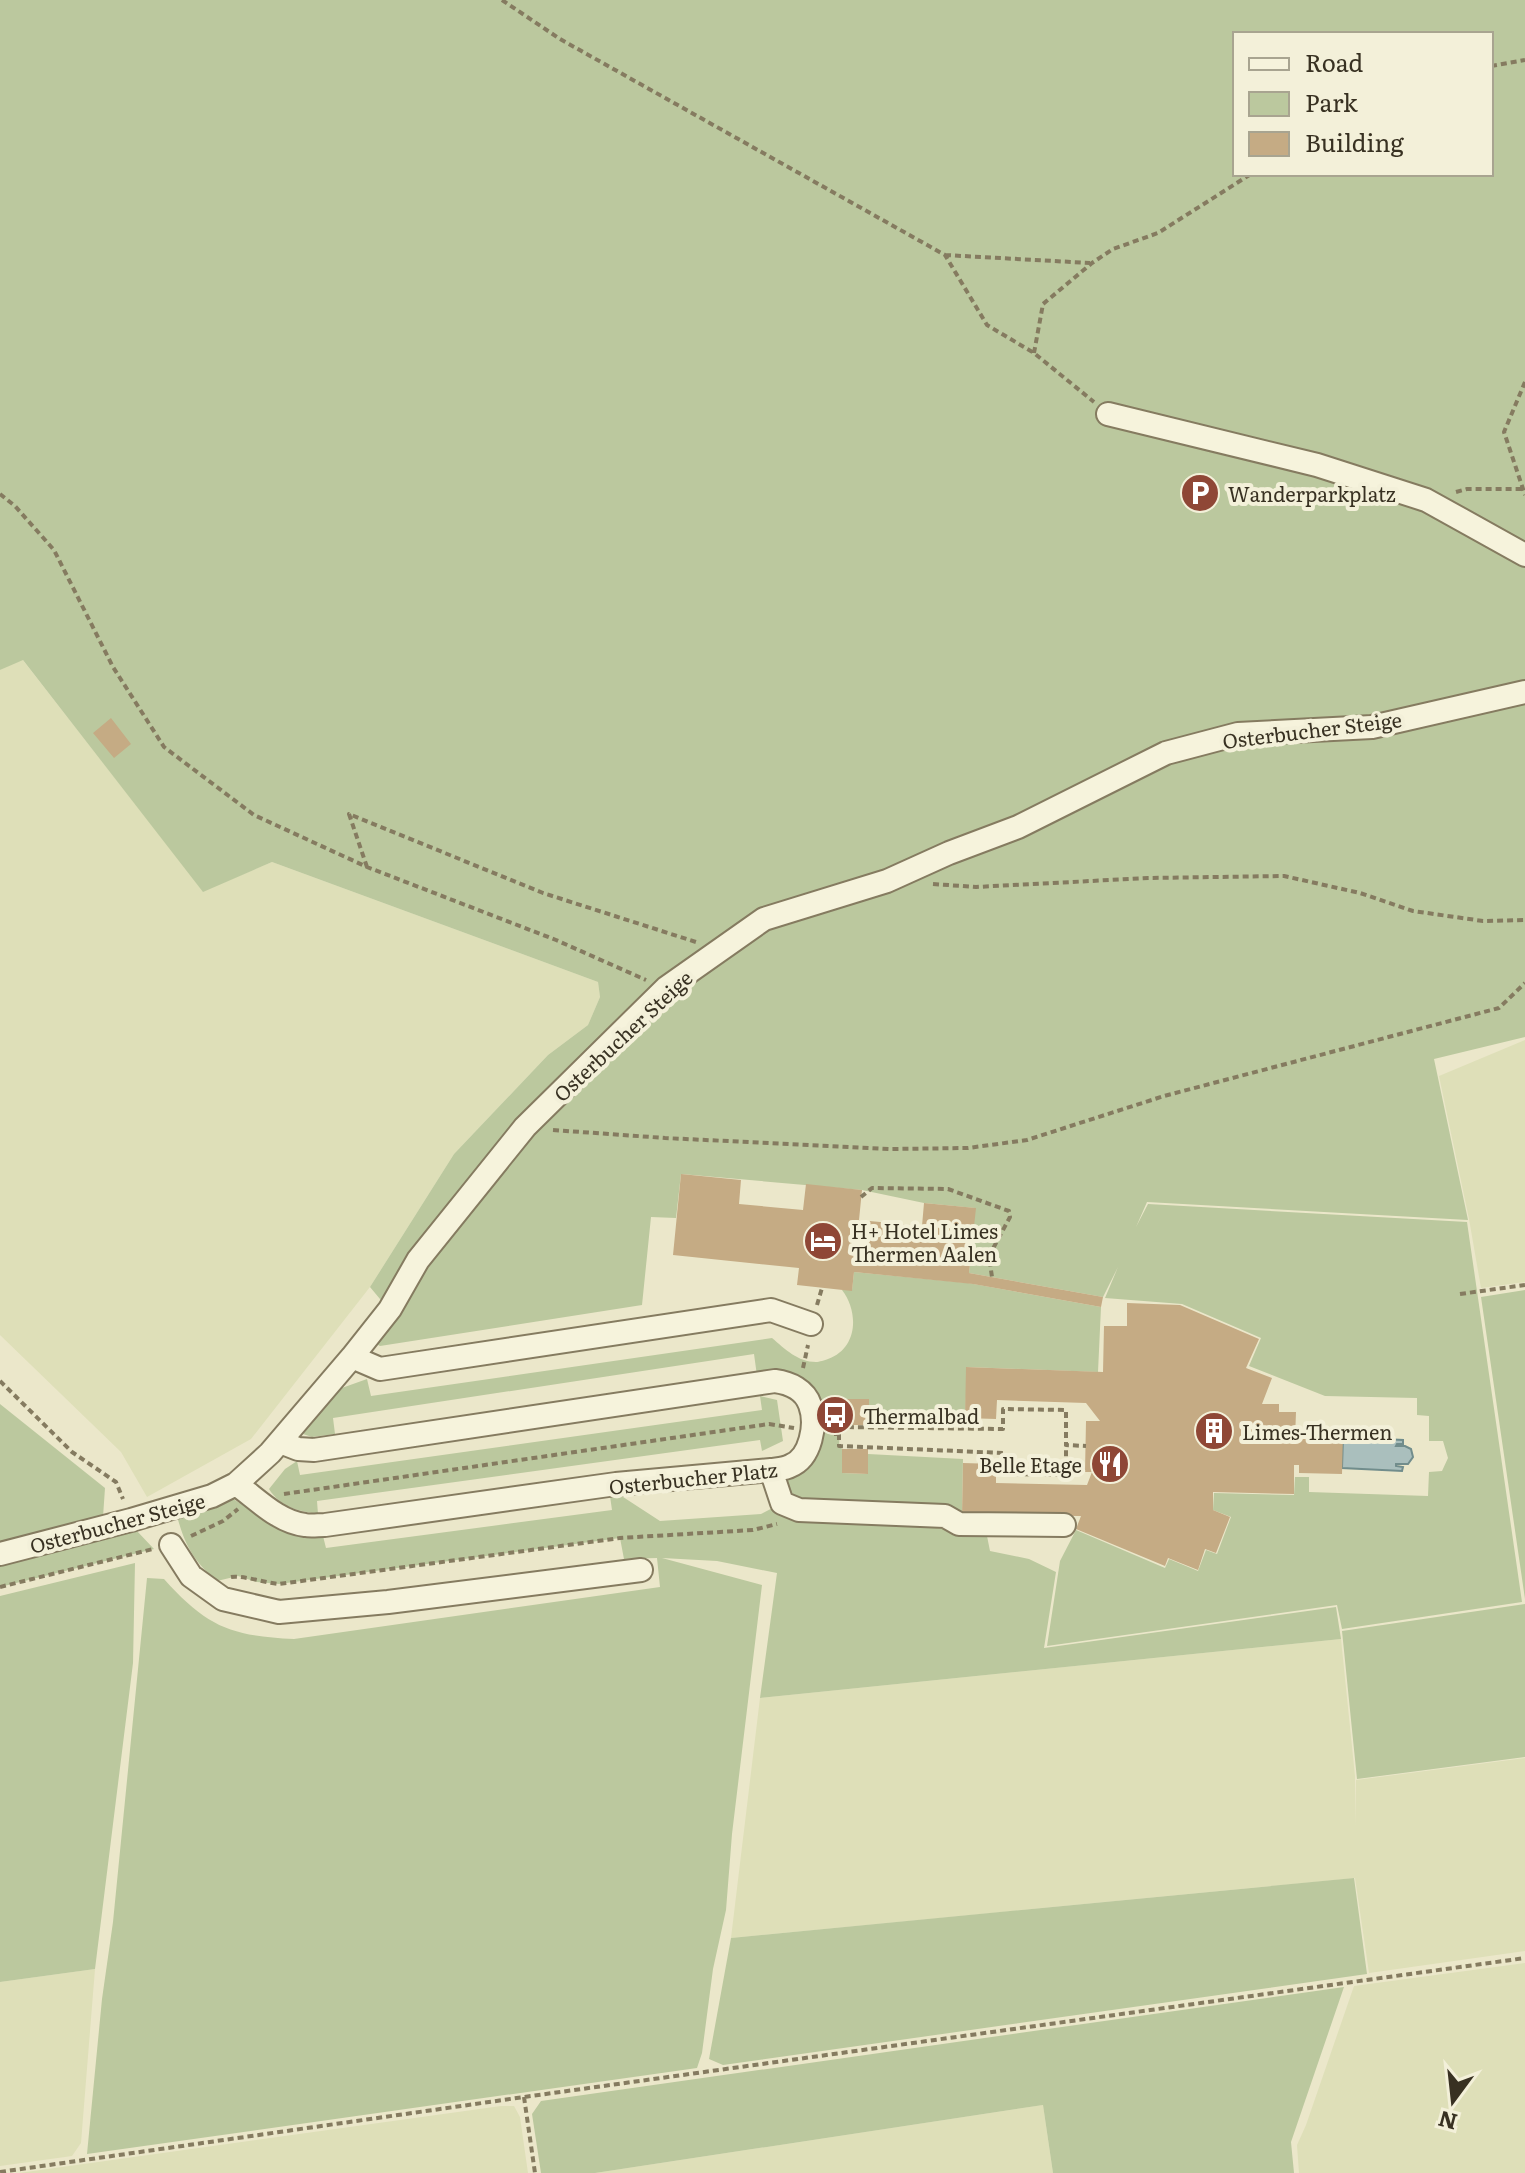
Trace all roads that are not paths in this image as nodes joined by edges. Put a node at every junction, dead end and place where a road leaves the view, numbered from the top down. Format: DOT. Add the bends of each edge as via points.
graph roads {
  1 [pos="1108,414"];
  2 [pos="1525,555"];
  3 [pos="1525,692"];
  4 [pos="811,1324"];
  5 [pos="352,1357"];
  6 [pos="280,1442"];
  7 [pos="771,1470"];
  8 [pos="236,1484"];
  9 [pos="1064,1525"];
  10 [pos="171,1545"];
  11 [pos="0,1554"];
  12 [pos="641,1570"];
  1 -- 2 [label="street" via="1317,465 1426,500"];
  3 -- 5 [label="street, Osterbucher Steige" via="1372,727 1238,734 1166,753 1018,827 887,881 764,919 666,988 525,1127 418,1260 390,1309"];
  4 -- 5 [label="street" via="771,1310 380,1369"];
  5 -- 6 [label="street, Osterbucher Steige"];
  6 -- 7 [label="street, Osterbucher Platz" via="314,1450 788,1382 810,1404 813,1431 792,1466"];
  6 -- 8 [label="street, Osterbucher Steige"];
  7 -- 8 [label="street, Osterbucher Platz" via="616,1484 325,1525 286,1519"];
  7 -- 9 [label="street" via="782,1503 799,1510 945,1516 959,1524"];
  8 -- 11 [label="street, Osterbucher Steige" via="212,1496"];
  10 -- 12 [label="street" via="191,1576 223,1599 279,1612"];
}
